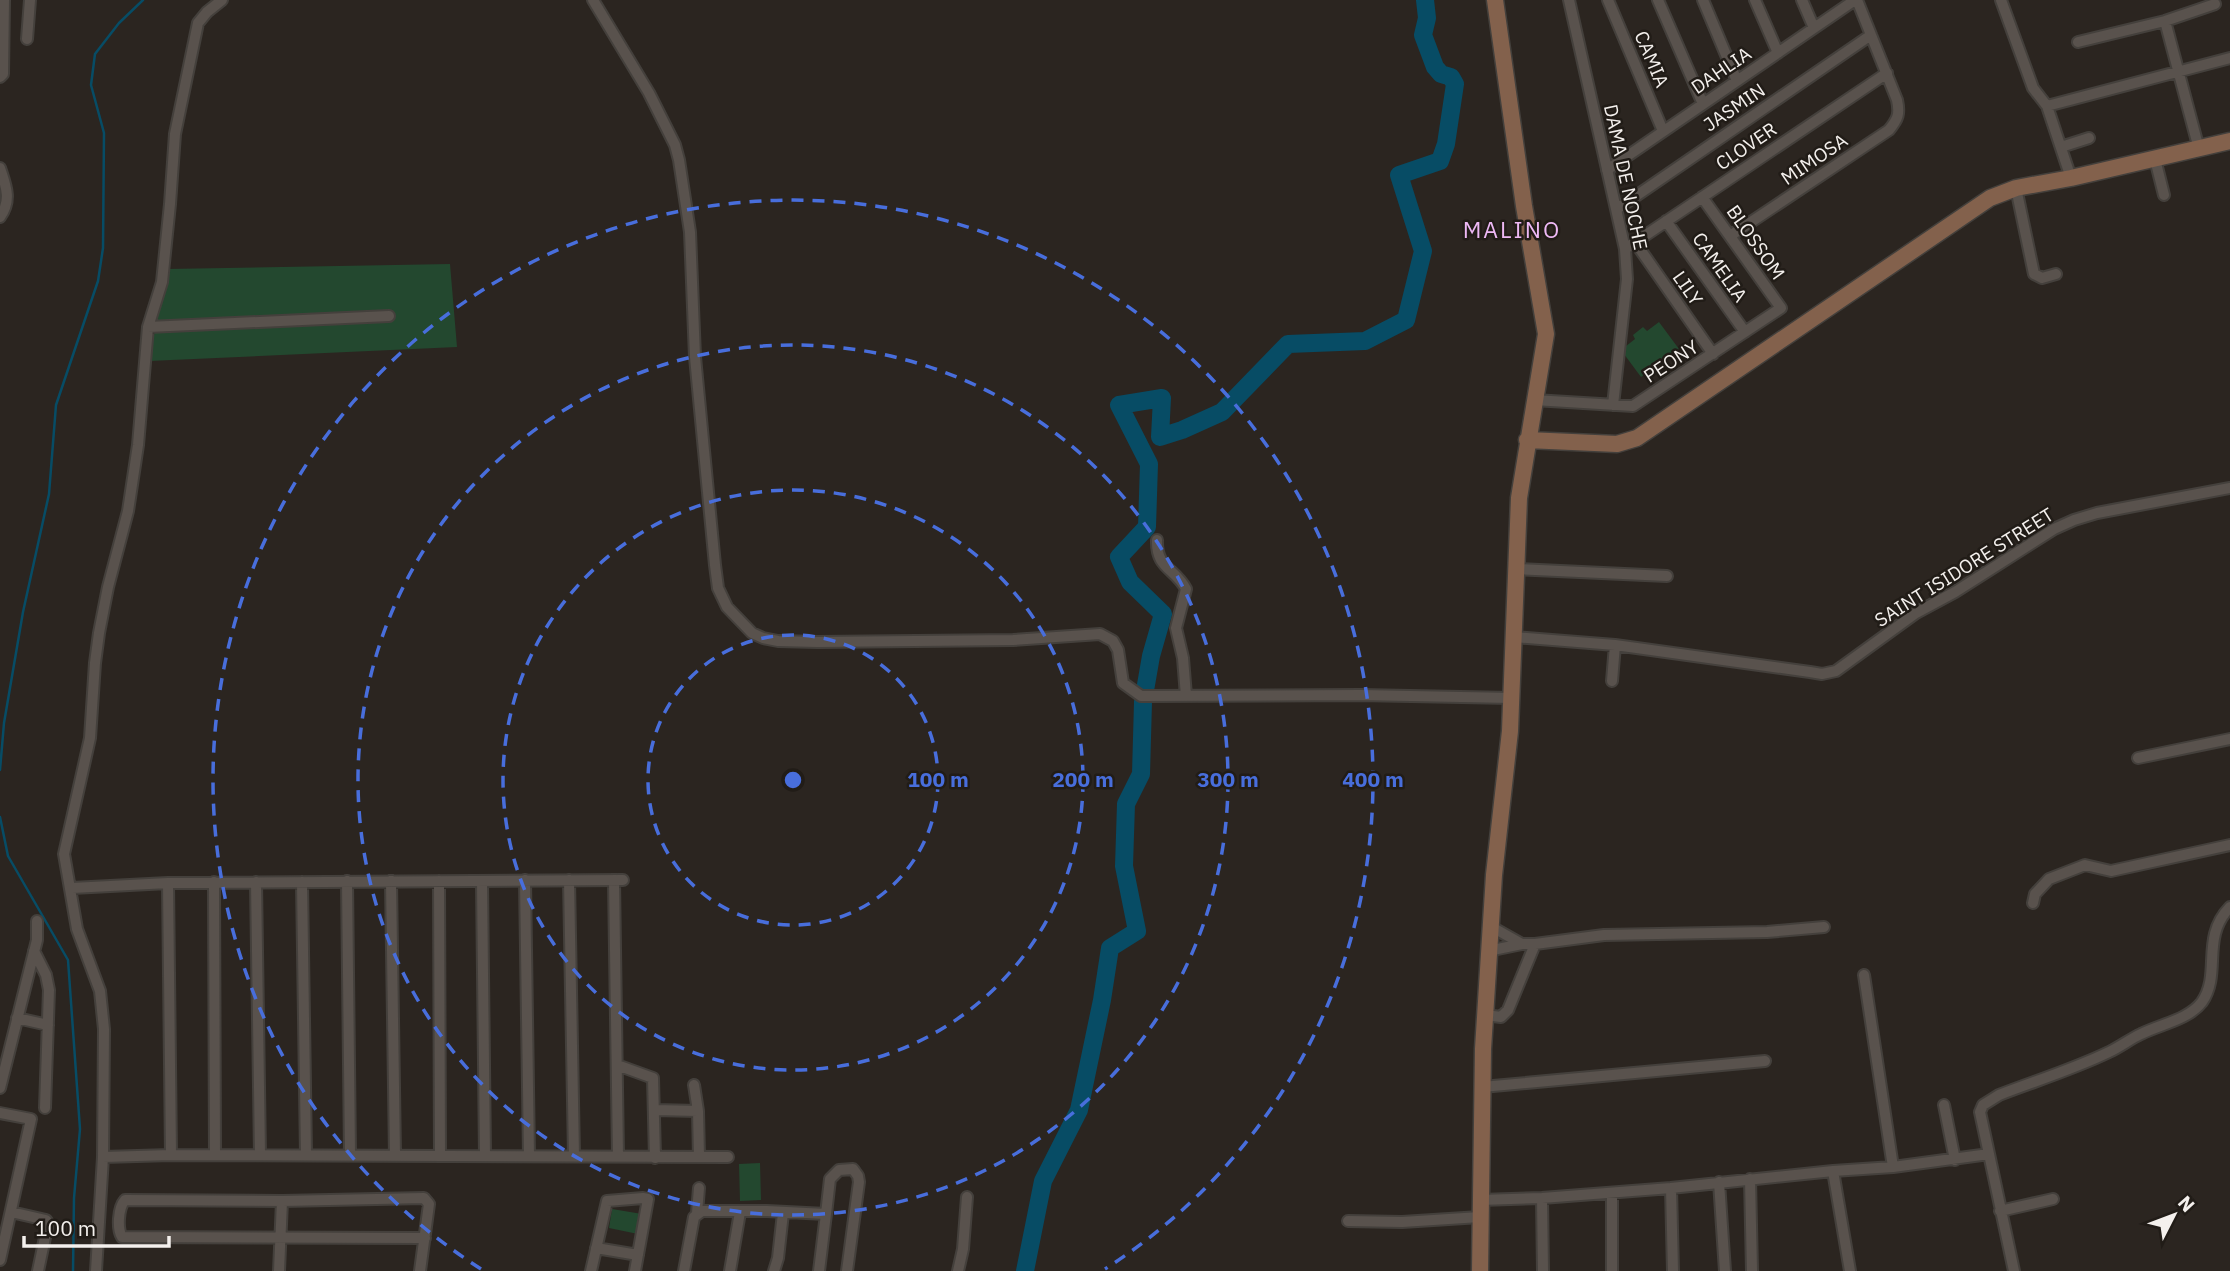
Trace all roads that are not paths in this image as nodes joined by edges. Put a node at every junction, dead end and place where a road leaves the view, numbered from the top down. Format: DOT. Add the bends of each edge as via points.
graph roads {
  1 [pos="4,0"];
  2 [pos="30,0"];
  3 [pos="222,0"];
  4 [pos="593,0"];
  5 [pos="1495,0"];
  6 [pos="1569,0"];
  7 [pos="1608,0"];
  8 [pos="1658,0"];
  9 [pos="1703,0"];
  10 [pos="1755,0"];
  11 [pos="1802,0"];
  12 [pos="1856,0"];
  13 [pos="2006,1"];
  14 [pos="2215,5"];
  15 [pos="2165,21"];
  16 [pos="1814,28"];
  17 [pos="1871,35"];
  18 [pos="27,40"];
  19 [pos="2078,42"];
  20 [pos="1778,53"];
  21 [pos="2230,58"];
  22 [pos="2179,71"];
  23 [pos="1887,73"];
  24 [pos="0,77"];
  25 [pos="1737,81"];
  26 [pos="1703,104"];
  27 [pos="2047,106"];
  28 [pos="1663,131"];
  29 [pos="2089,138"];
  30 [pos="2230,141"];
  31 [pos="2061,147"];
  32 [pos="2199,149"];
  33 [pos="2155,159"];
  34 [pos="0,168"];
  35 [pos="1607,170"];
  36 [pos="2071,178"];
  37 [pos="2016,188"];
  38 [pos="2164,195"];
  39 [pos="1702,197"];
  40 [pos="1617,209"];
  41 [pos="0,217"];
  42 [pos="1666,221"];
  43 [pos="1730,236"];
  44 [pos="1635,242"];
  45 [pos="1625,249"];
  46 [pos="2056,274"];
  47 [pos="1781,308"];
  48 [pos="389,316"];
  49 [pos="148,327"];
  50 [pos="1745,332"];
  51 [pos="1713,354"];
  52 [pos="1534,400"];
  53 [pos="1613,405"];
  54 [pos="1527,440"];
  55 [pos="2230,488"];
  56 [pos="1157,540"];
  57 [pos="1516,569"];
  58 [pos="1667,576"];
  59 [pos="1514,637"];
  60 [pos="1615,645"];
  61 [pos="1612,681"];
  62 [pos="1186,696"];
  63 [pos="1511,698"];
  64 [pos="2230,739"];
  65 [pos="2138,758"];
  66 [pos="2230,845"];
  67 [pos="524,880"];
  68 [pos="569,880"];
  69 [pos="347,881"];
  70 [pos="391,881"];
  71 [pos="439,881"];
  72 [pos="482,881"];
  73 [pos="214,882"];
  74 [pos="256,882"];
  75 [pos="302,882"];
  76 [pos="168,883"];
  77 [pos="72,888"];
  78 [pos="2033,903"];
  79 [pos="2230,907"];
  80 [pos="37,921"];
  81 [pos="1490,926"];
  82 [pos="1824,927"];
  83 [pos="1522,944"];
  84 [pos="1535,944"];
  85 [pos="34,951"];
  86 [pos="1488,951"];
  87 [pos="1864,975"];
  88 [pos="1485,1015"];
  89 [pos="17,1018"];
  90 [pos="48,1025"];
  91 [pos="1765,1061"];
  92 [pos="617,1065"];
  93 [pos="694,1085"];
  94 [pos="1482,1087"];
  95 [pos="0,1088"];
  96 [pos="1944,1105"];
  97 [pos="45,1108"];
  98 [pos="654,1110"];
  99 [pos="698,1111"];
  100 [pos="0,1113"];
  101 [pos="1989,1154"];
  102 [pos="171,1155"];
  103 [pos="215,1155"];
  104 [pos="260,1155"];
  105 [pos="306,1155"];
  106 [pos="350,1156"];
  107 [pos="395,1156"];
  108 [pos="440,1156"];
  109 [pos="485,1156"];
  110 [pos="529,1156"];
  111 [pos="574,1156"];
  112 [pos="618,1156"];
  113 [pos="103,1157"];
  114 [pos="655,1157"];
  115 [pos="699,1157"];
  116 [pos="728,1157"];
  117 [pos="1955,1160"];
  118 [pos="1894,1167"];
  119 [pos="1833,1171"];
  120 [pos="1750,1179"];
  121 [pos="1719,1182"];
  122 [pos="699,1188"];
  123 [pos="1671,1188"];
  124 [pos="1612,1193"];
  125 [pos="967,1197"];
  126 [pos="1542,1198"];
  127 [pos="2053,1199"];
  128 [pos="282,1201"];
  129 [pos="1480,1209"];
  130 [pos="2000,1211"];
  131 [pos="11,1212"];
  132 [pos="740,1212"];
  133 [pos="697,1213"];
  134 [pos="783,1213"];
  135 [pos="826,1214"];
  136 [pos="1348,1221"];
  137 [pos="282,1238"];
  138 [pos="425,1238"];
  139 [pos="596,1248"];
  140 [pos="638,1255"];
  141 [pos="0,1260"];
  142 [pos="38,1271"];
  143 [pos="96,1271"];
  144 [pos="279,1271"];
  145 [pos="421,1271"];
  146 [pos="591,1271"];
  147 [pos="635,1271"];
  148 [pos="684,1271"];
  149 [pos="730,1271"];
  150 [pos="774,1271"];
  151 [pos="819,1271"];
  152 [pos="847,1271"];
  153 [pos="958,1271"];
  154 [pos="1480,1271"];
  155 [pos="1543,1271"];
  156 [pos="1612,1271"];
  157 [pos="1673,1271"];
  158 [pos="1725,1271"];
  159 [pos="1752,1271"];
  160 [pos="1850,1271"];
  161 [pos="2014,1271"];
  1 -- 24 [label="street"];
  2 -- 18 [label="street"];
  3 -- 49 [label="street" via="198,23 174,134 162,282"];
  4 -- 62 [label="street" via="649,93 679,159 690,232 695,357 715,565 727,607 752,633 778,641 1013,640 1100,634 1118,650 1123,683 1141,696"];
  5 -- 52 [label="street" via="1546,324"];
  6 -- 35 [label="street, DAMA DE NOCHE"];
  7 -- 28 [label="street, CAMIA"];
  8 -- 26 [label="street"];
  9 -- 25 [label="street"];
  10 -- 20 [label="street"];
  11 -- 16 [label="street"];
  12 -- 16 [label="street, DAHLIA"];
  12 -- 17 [label="street"];
  13 -- 27 [label="street" via="2033,88"];
  14 -- 15 [label="street"];
  15 -- 19 [label="street"];
  15 -- 22 [label="street"];
  16 -- 20 [label="street, DAHLIA"];
  17 -- 23 [label="street"];
  17 -- 40 [label="street, JASMIN"];
  20 -- 25 [label="street, DAHLIA"];
  21 -- 22 [label="street"];
  22 -- 27 [label="street"];
  22 -- 32 [label="street"];
  23 -- 39 [label="street, CLOVER"];
  23 -- 43 [label="street, MIMOSA" via="1899,114 1889,130"];
  25 -- 26 [label="street, DAHLIA"];
  26 -- 28 [label="street, DAHLIA"];
  27 -- 31 [label="street"];
  28 -- 35 [label="street, DAHLIA"];
  29 -- 31 [label="street"];
  30 -- 32 [label="street"];
  31 -- 36 [label="street"];
  32 -- 33 [label="street"];
  33 -- 36 [label="street"];
  33 -- 38 [label="street"];
  34 -- 41 [label="street" via="8,197"];
  35 -- 40 [label="street, DAMA DE NOCHE"];
  36 -- 37 [label="street"];
  37 -- 46 [label="street" via="2034,274 2042,278"];
  37 -- 54 [label="street" via="1990,198 1637,438 1617,444"];
  39 -- 42 [label="street, CLOVER"];
  39 -- 43 [label="street, BLOSSOM"];
  40 -- 45 [label="street, DAMA DE NOCHE"];
  42 -- 44 [label="street, CLOVER"];
  42 -- 50 [label="street, CAMELIA"];
  43 -- 47 [label="street, BLOSSOM"];
  44 -- 45 [label="street, CLOVER"];
  44 -- 51 [label="street, LILY"];
  45 -- 53 [label="street, DAMA DE NOCHE" via="1627,279"];
  47 -- 50 [label="street, PEONY"];
  48 -- 49 [label="street"];
  49 -- 77 [label="street" via="128,511 99,634 90,738 64,854"];
  50 -- 51 [label="street, PEONY"];
  51 -- 53 [label="street, PEONY" via="1639,403"];
  52 -- 53 [label="street, PEONY"];
  52 -- 54 [label="street"];
  54 -- 57 [label="street"];
  55 -- 60 [label="street, SAINT ISIDORE STREET" via="2097,513 2054,530 1916,613 1829,673"];
  56 -- 62 [label="street" via="1160,560 1186,589 1176,628"];
  57 -- 58 [label="street"];
  57 -- 59 [label="street"];
  59 -- 60 [label="street, SAINT ISIDORE STREET"];
  59 -- 63 [label="street"];
  60 -- 61 [label="street"];
  62 -- 63 [label="street"];
  63 -- 81 [label="street"];
  64 -- 65 [label="street"];
  66 -- 78 [label="street" via="2111,871 2085,865 2049,878"];
  67 -- 68 [label="street"];
  67 -- 72 [label="street"];
  67 -- 110 [label="street"];
  68 -- 92 [label="street" via="619,880"];
  68 -- 111 [label="street"];
  69 -- 70 [label="street"];
  69 -- 75 [label="street"];
  69 -- 106 [label="street"];
  70 -- 71 [label="street"];
  70 -- 107 [label="street"];
  71 -- 72 [label="street"];
  71 -- 108 [label="street"];
  72 -- 109 [label="street"];
  73 -- 74 [label="street"];
  73 -- 76 [label="street"];
  73 -- 103 [label="street"];
  74 -- 75 [label="street"];
  74 -- 104 [label="street"];
  75 -- 105 [label="street"];
  76 -- 77 [label="street"];
  76 -- 102 [label="street"];
  77 -- 113 [label="street" via="76,929 100,991"];
  79 -- 101 [label="street" via="2221,917 2212,943 2210,986 2202,1003 2188,1015 2109,1052 1983,1105 1980,1112"];
  80 -- 85 [label="street"];
  81 -- 83 [label="street"];
  81 -- 86 [label="street"];
  82 -- 84 [label="street" via="1604,935"];
  83 -- 84 [label="street"];
  83 -- 86 [label="street"];
  84 -- 88 [label="street" via="1508,1010 1501,1017"];
  85 -- 89 [label="street"];
  85 -- 90 [label="street" via="49,990"];
  86 -- 88 [label="street"];
  87 -- 118 [label="street"];
  88 -- 94 [label="street"];
  89 -- 90 [label="street"];
  89 -- 95 [label="street"];
  90 -- 97 [label="street"];
  91 -- 94 [label="street"];
  92 -- 98 [label="street" via="652,1076"];
  92 -- 112 [label="street"];
  93 -- 99 [label="street"];
  94 -- 129 [label="street"];
  96 -- 117 [label="street"];
  98 -- 99 [label="street"];
  98 -- 114 [label="street"];
  99 -- 115 [label="street"];
  100 -- 131 [label="street" via="30,1119"];
  101 -- 117 [label="street"];
  101 -- 130 [label="street"];
  102 -- 103 [label="street"];
  102 -- 113 [label="street"];
  103 -- 104 [label="street"];
  104 -- 105 [label="street"];
  105 -- 106 [label="street"];
  106 -- 107 [label="street"];
  107 -- 108 [label="street"];
  108 -- 109 [label="street"];
  109 -- 110 [label="street"];
  110 -- 111 [label="street"];
  111 -- 112 [label="street"];
  112 -- 114 [label="street"];
  113 -- 143 [label="street"];
  114 -- 115 [label="street"];
  115 -- 116 [label="street"];
  117 -- 118 [label="street"];
  118 -- 119 [label="street"];
  119 -- 120 [label="street"];
  119 -- 160 [label="street"];
  120 -- 121 [label="street"];
  120 -- 159 [label="street"];
  121 -- 123 [label="street"];
  121 -- 158 [label="street"];
  122 -- 133 [label="street"];
  123 -- 124 [label="street"];
  123 -- 157 [label="street"];
  124 -- 126 [label="street"];
  124 -- 156 [label="street"];
  125 -- 153 [label="street"];
  126 -- 129 [label="street"];
  126 -- 155 [label="street"];
  127 -- 130 [label="street"];
  128 -- 137 [label="street"];
  128 -- 137 [label="street" via="125,1200 119,1232 122,1237"];
  128 -- 138 [label="street" via="424,1198 429,1204"];
  129 -- 136 [label="street" via="1402,1222"];
  129 -- 154 [label="street"];
  130 -- 161 [label="street"];
  131 -- 141 [label="street"];
  131 -- 142 [label="street" via="48,1223"];
  132 -- 133 [label="street"];
  132 -- 134 [label="street"];
  132 -- 149 [label="street"];
  133 -- 148 [label="street"];
  134 -- 135 [label="street"];
  134 -- 150 [label="street"];
  135 -- 151 [label="street"];
  135 -- 152 [label="street" via="830,1179 839,1170 853,1169 859,1182"];
  137 -- 138 [label="street"];
  137 -- 144 [label="street"];
  138 -- 145 [label="street"];
  139 -- 140 [label="street"];
  139 -- 140 [label="street" via="607,1201 643,1198 648,1199"];
  139 -- 146 [label="street"];
  140 -- 147 [label="street"];
}
